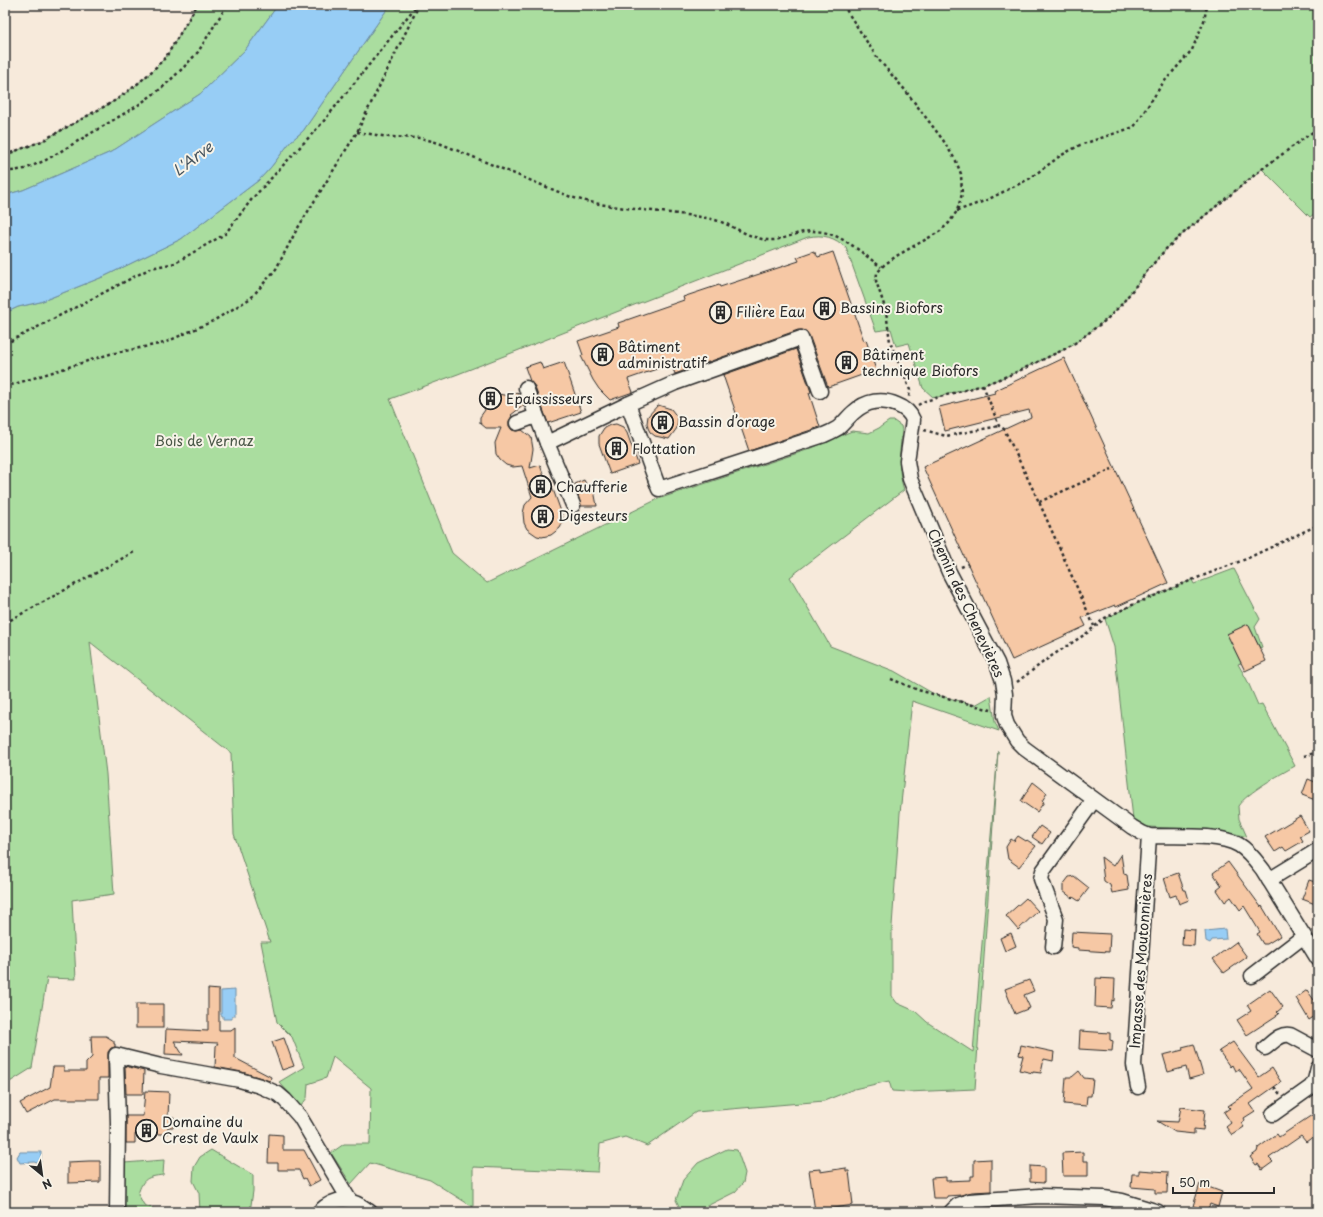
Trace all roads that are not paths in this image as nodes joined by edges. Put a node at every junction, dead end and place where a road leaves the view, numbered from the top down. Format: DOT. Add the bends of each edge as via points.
graph roads {
  1 [pos="526,388"];
  2 [pos="820,391"];
  3 [pos="628,404"];
  4 [pos="536,416"];
  5 [pos="517,422"];
  6 [pos="548,443"];
  7 [pos="573,505"];
  8 [pos="1094,800"];
  9 [pos="1149,836"];
  10 [pos="1318,850"];
  11 [pos="1269,880"];
  12 [pos="1304,936"];
  13 [pos="1053,947"];
  14 [pos="1318,959"];
  15 [pos="1252,976"];
  16 [pos="1265,1048"];
  17 [pos="1318,1050"];
  18 [pos="1318,1068"];
  19 [pos="1138,1087"];
  20 [pos="1273,1114"];
  21 [pos="350,1201"];
  22 [pos="117,1212"];
  23 [pos="318,1212"];
  24 [pos="370,1212"];
  25 [pos="951,1212"];
  26 [pos="1158,1212"];
  1 -- 4 [label="street"];
  2 -- 3 [label="street" via="801,338 675,383"];
  3 -- 6 [label="street"];
  3 -- 8 [label="street, Chemin des Chenevières" via="659,488 824,435 838,428 866,404 888,402 908,411 913,420 906,461 910,478 949,572 997,663 1003,681 1004,716 1007,725 1024,748"];
  4 -- 5 [label="street"];
  4 -- 6 [label="street"];
  6 -- 7 [label="street"];
  8 -- 9 [label="street" via="1137,831"];
  8 -- 13 [label="street" via="1041,874 1056,919"];
  9 -- 11 [label="street" via="1209,837 1228,840 1247,851"];
  9 -- 19 [label="street, Impasse des Moutonnières" via="1134,1065"];
  10 -- 11 [label="street"];
  11 -- 12 [label="street"];
  12 -- 14 [label="street"];
  12 -- 15 [label="street"];
  16 -- 17 [label="street" via="1286,1034"];
  18 -- 20 [label="street" via="1311,1087"];
  21 -- 22 [label="street" via="300,1117 278,1094 240,1080 116,1055"];
  21 -- 23 [label="street" via="333,1202"];
  21 -- 24 [label="street" via="356,1202"];
  25 -- 26 [label="street" via="958,1205 969,1202 1040,1196 1104,1198"];
}
